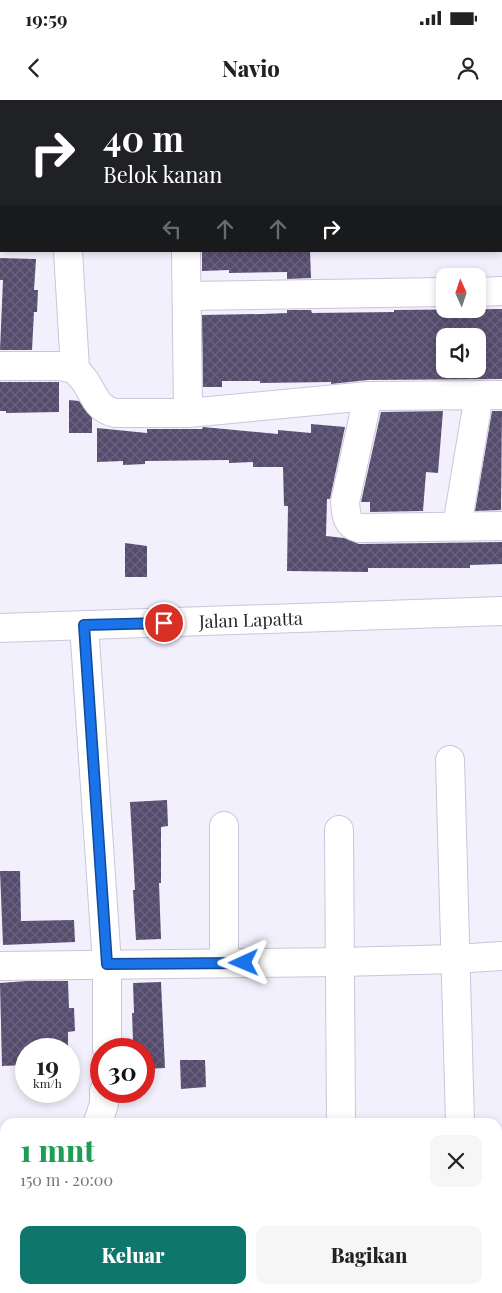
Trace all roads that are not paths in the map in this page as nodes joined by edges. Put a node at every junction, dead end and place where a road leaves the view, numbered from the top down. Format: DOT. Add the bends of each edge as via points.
graph roads {
  1 [pos="68,252"];
  2 [pos="186,252"];
  3 [pos="502,291"];
  4 [pos="436,292"];
  5 [pos="486,292"];
  6 [pos="186,296"];
  7 [pos="0,366"];
  8 [pos="75,369"];
  9 [pos="490,395"];
  10 [pos="368,396"];
  11 [pos="188,412"];
  12 [pos="457,526"];
  13 [pos="502,526"];
  14 [pos="502,612"];
  15 [pos="84,625"];
  16 [pos="0,628"];
  17 [pos="450,760"];
  18 [pos="224,826"];
  19 [pos="339,830"];
  20 [pos="502,956"];
  21 [pos="455,959"];
  22 [pos="341,962"];
  23 [pos="224,963"];
  24 [pos="107,964"];
  25 [pos="0,966"];
  26 [pos="106,1038"];
  27 [pos="103,1103"];
  28 [pos="100,1118"];
  29 [pos="341,1118"];
  30 [pos="460,1118"];
  1 -- 8 [label="street"];
  2 -- 6 [label="street"];
  3 -- 5 [label="street"];
  4 -- 6 [label="street"];
  6 -- 11 [label="street"];
  7 -- 8 [label="street"];
  8 -- 11 [label="street" via="105,411"];
  9 -- 10 [label="street"];
  9 -- 12 [label="street"];
  10 -- 11 [label="street"];
  10 -- 12 [label="street" via="345,502 350,524 359,528"];
  12 -- 13 [label="street"];
  14 -- 15 [label="street, Jalan Lapatta"];
  15 -- 16 [label="street, Jalan Lapatta"];
  15 -- 24 [label="street"];
  17 -- 21 [label="street"];
  18 -- 23 [label="street"];
  19 -- 22 [label="street"];
  20 -- 21 [label="street"];
  21 -- 22 [label="street"];
  21 -- 30 [label="street"];
  22 -- 23 [label="street"];
  22 -- 29 [label="street"];
  23 -- 24 [label="street"];
  24 -- 25 [label="street"];
  24 -- 26 [label="street"];
  27 -- 28 [label="street"];
}
